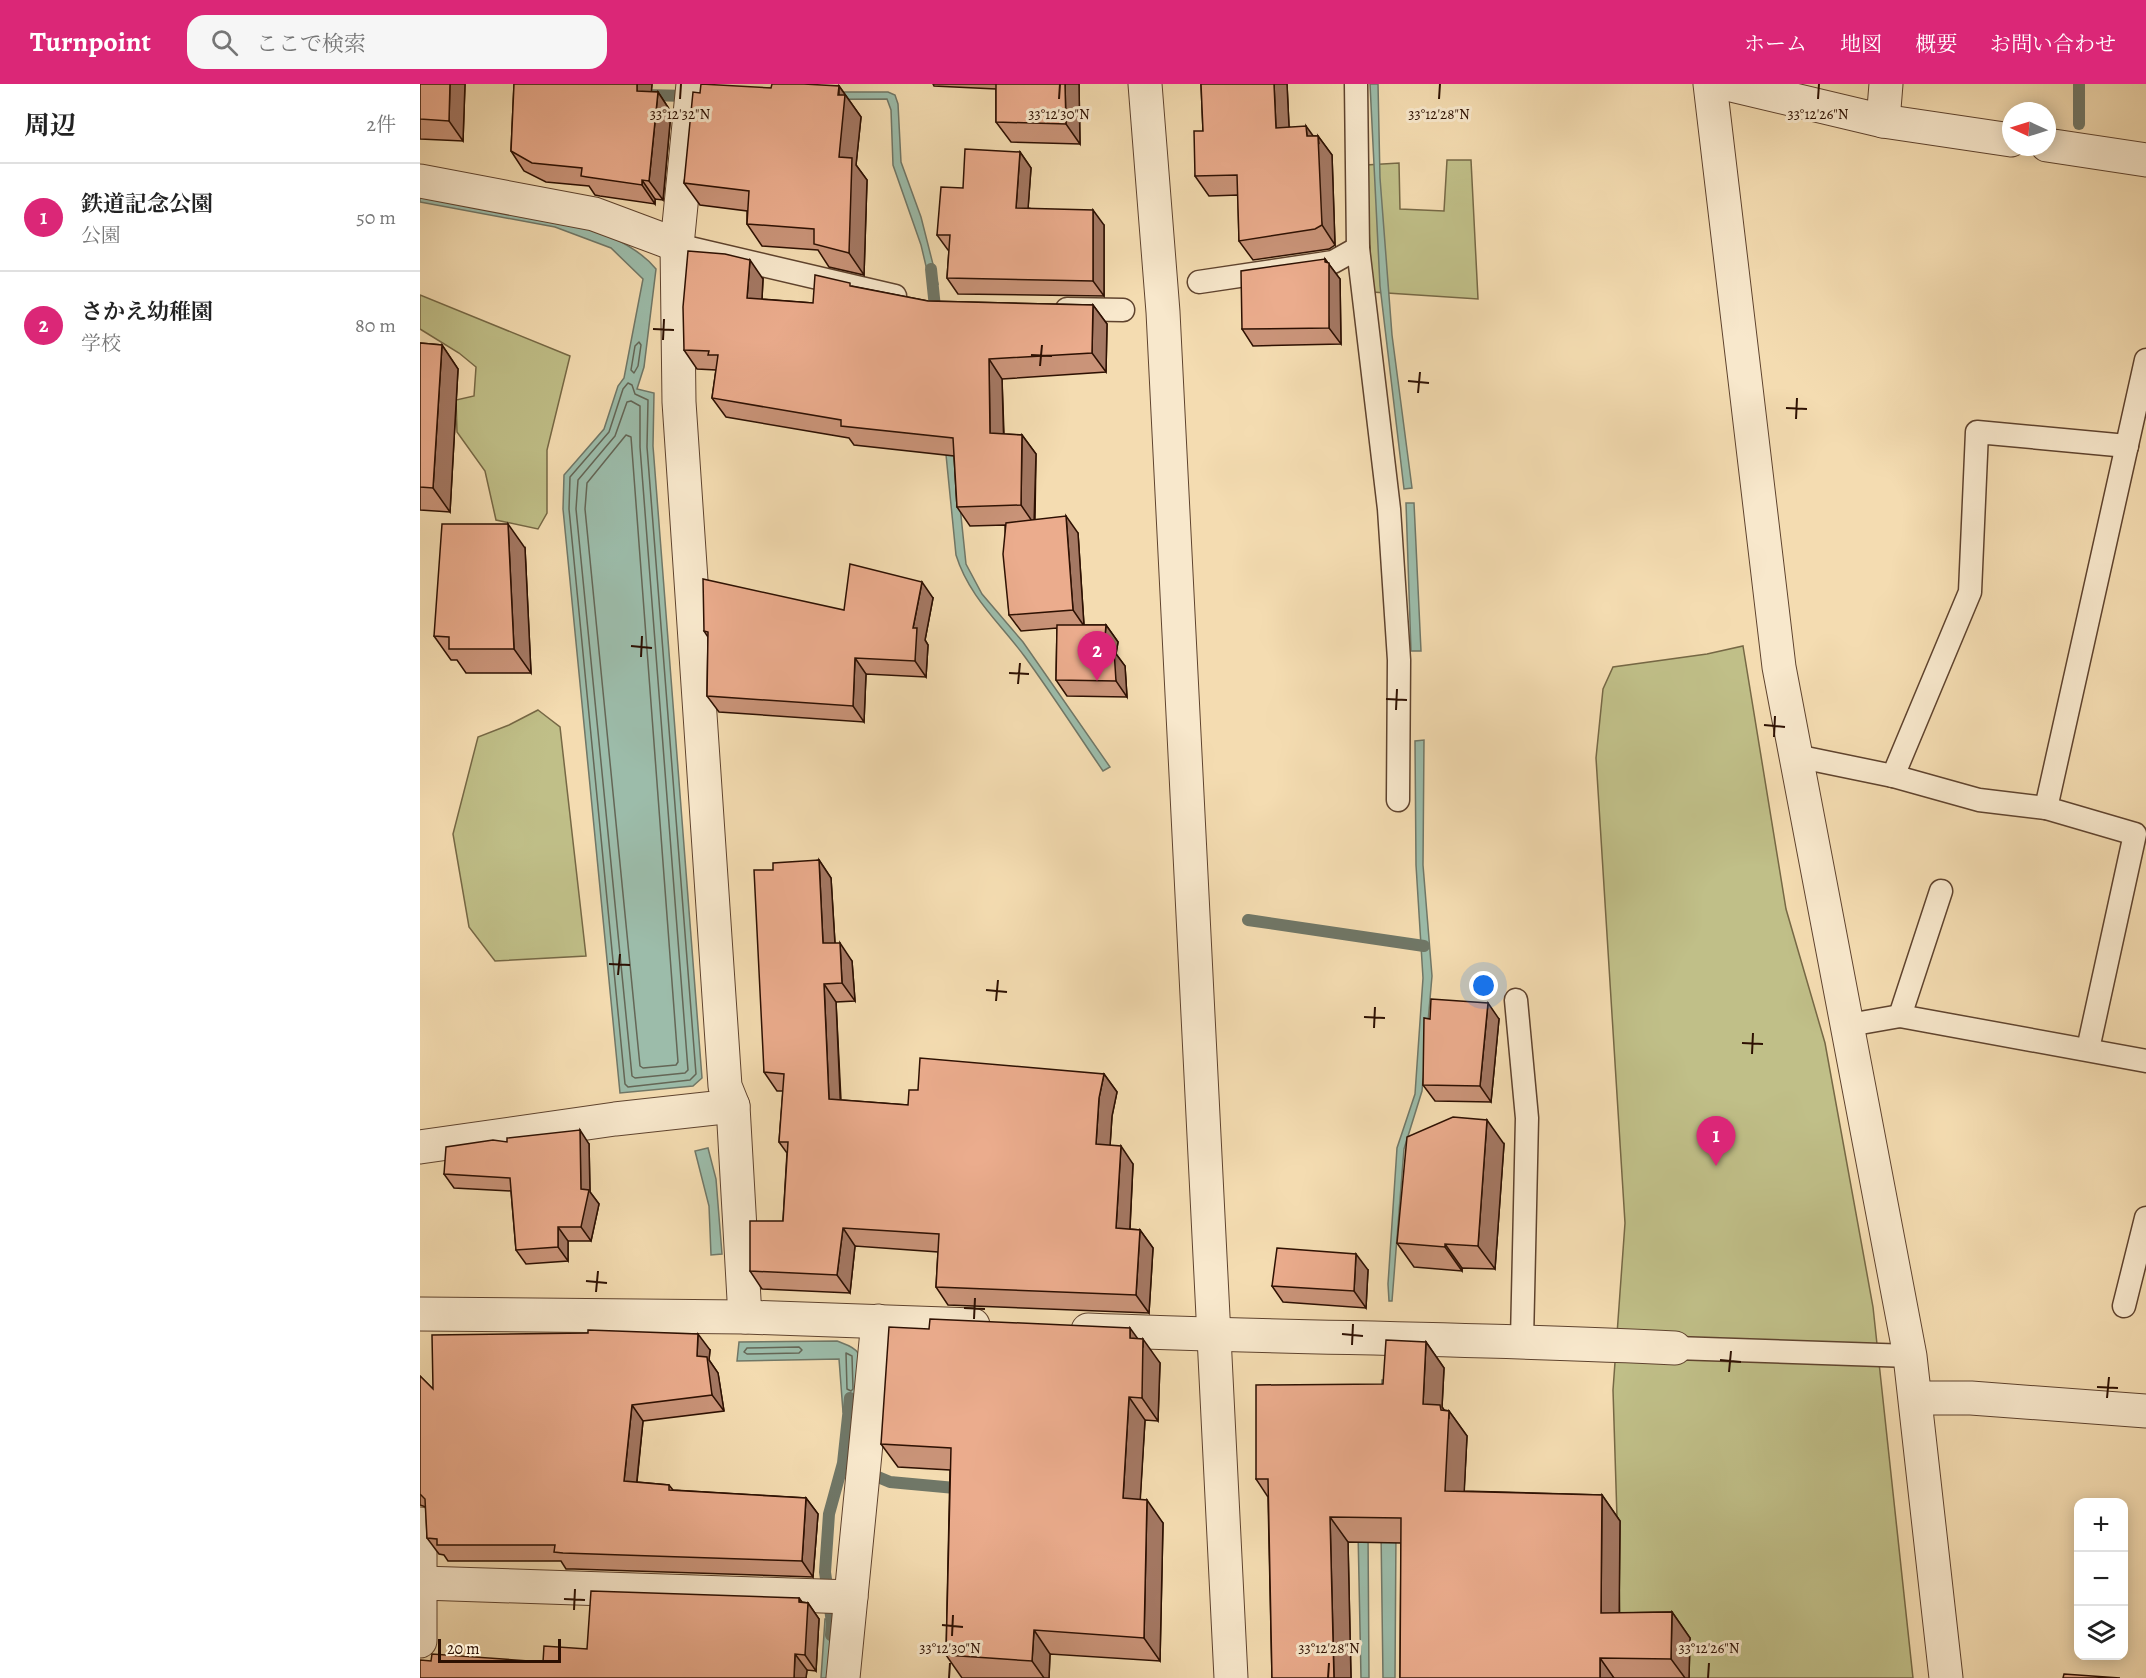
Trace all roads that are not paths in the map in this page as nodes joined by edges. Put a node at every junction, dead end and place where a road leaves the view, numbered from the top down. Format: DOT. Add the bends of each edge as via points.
graph roads {
  1 [pos="693,84"];
  2 [pos="1146,84"];
  3 [pos="1356,84"];
  4 [pos="1710,84"];
  5 [pos="1727,84"];
  6 [pos="1886,84"];
  7 [pos="1883,121"];
  8 [pos="2002,139"];
  9 [pos="2056,146"];
  10 [pos="2146,160"];
  11 [pos="420,181"];
  12 [pos="677,245"];
  13 [pos="1358,248"];
  14 [pos="1199,282"];
  15 [pos="919,301"];
  16 [pos="1045,309"];
  17 [pos="1122,310"];
  18 [pos="2146,360"];
  19 [pos="2127,446"];
  20 [pos="1796,756"];
  21 [pos="1893,776"];
  22 [pos="1398,800"];
  23 [pos="2046,808"];
  24 [pos="1941,891"];
  25 [pos="1516,1000"];
  26 [pos="1900,1016"];
  27 [pos="1849,1025"];
  28 [pos="2088,1049"];
  29 [pos="2146,1061"];
  30 [pos="733,1106"];
  31 [pos="420,1147"];
  32 [pos="2146,1218"];
  33 [pos="2124,1306"];
  34 [pos="420,1314"];
  35 [pos="745,1317"];
  36 [pos="878,1321"];
  37 [pos="1008,1326"];
  38 [pos="1056,1328"];
  39 [pos="1215,1335"];
  40 [pos="1522,1340"];
  41 [pos="1675,1348"];
  42 [pos="1910,1356"];
  43 [pos="1916,1398"];
  44 [pos="2146,1411"];
  45 [pos="420,1524"];
  46 [pos="422,1583"];
  47 [pos="851,1597"];
  48 [pos="420,1641"];
  49 [pos="843,1678"];
  50 [pos="1232,1678"];
  51 [pos="1946,1678"];
  1 -- 12 [label="street"];
  2 -- 39 [label="street" via="1163,312"];
  3 -- 13 [label="lane"];
  4 -- 20 [label="street" via="1779,667"];
  5 -- 7 [label="street"];
  6 -- 7 [label="street"];
  7 -- 8 [label="street"];
  9 -- 10 [label="street"];
  11 -- 12 [label="street" via="594,214"];
  12 -- 15 [label="lane"];
  12 -- 30 [label="street" via="682,437 725,1086"];
  13 -- 14 [label="lane" via="1333,262"];
  13 -- 22 [label="lane" via="1389,508 1399,660"];
  16 -- 17 [label="lane"];
  18 -- 19 [label="lane"];
  19 -- 21 [label="lane" via="1977,432 1970,592"];
  19 -- 23 [label="lane"];
  20 -- 21 [label="lane"];
  20 -- 27 [label="street"];
  21 -- 23 [label="lane" via="1979,800"];
  23 -- 28 [label="lane" via="2135,834"];
  24 -- 26 [label="lane"];
  25 -- 40 [label="lane" via="1527,1118"];
  26 -- 27 [label="lane"];
  26 -- 28 [label="lane"];
  27 -- 42 [label="street"];
  28 -- 29 [label="lane"];
  30 -- 31 [label="street"];
  30 -- 35 [label="street"];
  32 -- 33 [label="lane"];
  34 -- 35 [label="street"];
  35 -- 36 [label="street"];
  36 -- 37 [label="street"];
  36 -- 47 [label="street"];
  38 -- 39 [label="street"];
  39 -- 40 [label="street"];
  39 -- 50 [label="street"];
  40 -- 41 [label="street"];
  41 -- 42 [label="lane"];
  42 -- 43 [label="street"];
  43 -- 44 [label="street" via="1971,1398"];
  43 -- 51 [label="street"];
  45 -- 46 [label="street"];
  46 -- 47 [label="street"];
  46 -- 48 [label="street"];
  47 -- 49 [label="street"];
}
